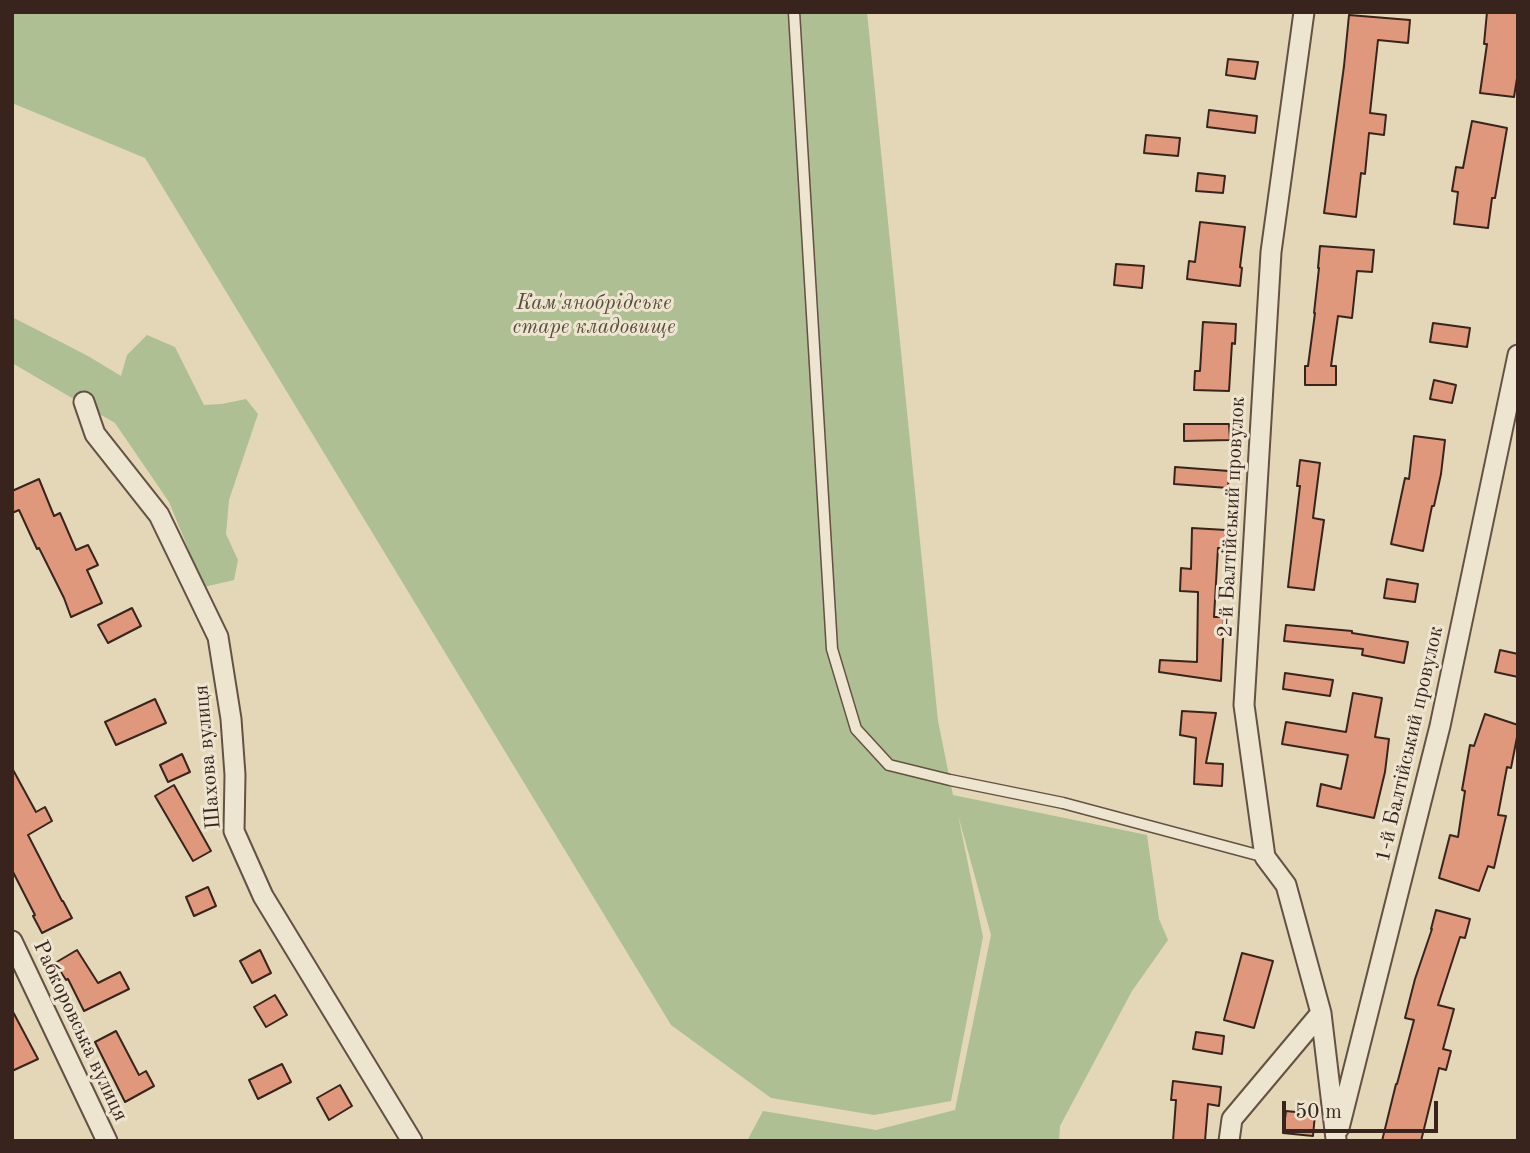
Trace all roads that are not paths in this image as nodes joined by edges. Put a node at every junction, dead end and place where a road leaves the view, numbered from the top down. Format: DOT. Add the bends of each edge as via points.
graph roads {
  1 [pos="794,12"];
  2 [pos="1304,12"];
  3 [pos="1518,355"];
  4 [pos="84,402"];
  5 [pos="1265,857"];
  6 [pos="12,941"];
  7 [pos="1321,1013"];
  8 [pos="1336,1140"];
  9 [pos="107,1141"];
  10 [pos="412,1141"];
  11 [pos="1229,1141"];
  1 -- 5 [label="lane" via="832,649 856,729 889,765 1063,803"];
  2 -- 5 [label="street, 2-й Балтійський провулок" via="1271,252 1244,705"];
  3 -- 8 [label="street, 1-й Балтійський провулок" via="1440,726"];
  4 -- 10 [label="street, Шахова вулиця" via="95,434 159,515 218,638 231,719 234,831 263,896"];
  5 -- 7 [label="street, 2-й Балтійський провулок" via="1286,885"];
  6 -- 9 [label="street, Рабкоровська вулиця"];
  7 -- 8 [label="street, 2-й Балтійський провулок"];
  7 -- 11 [label="street" via="1232,1119"];
}
